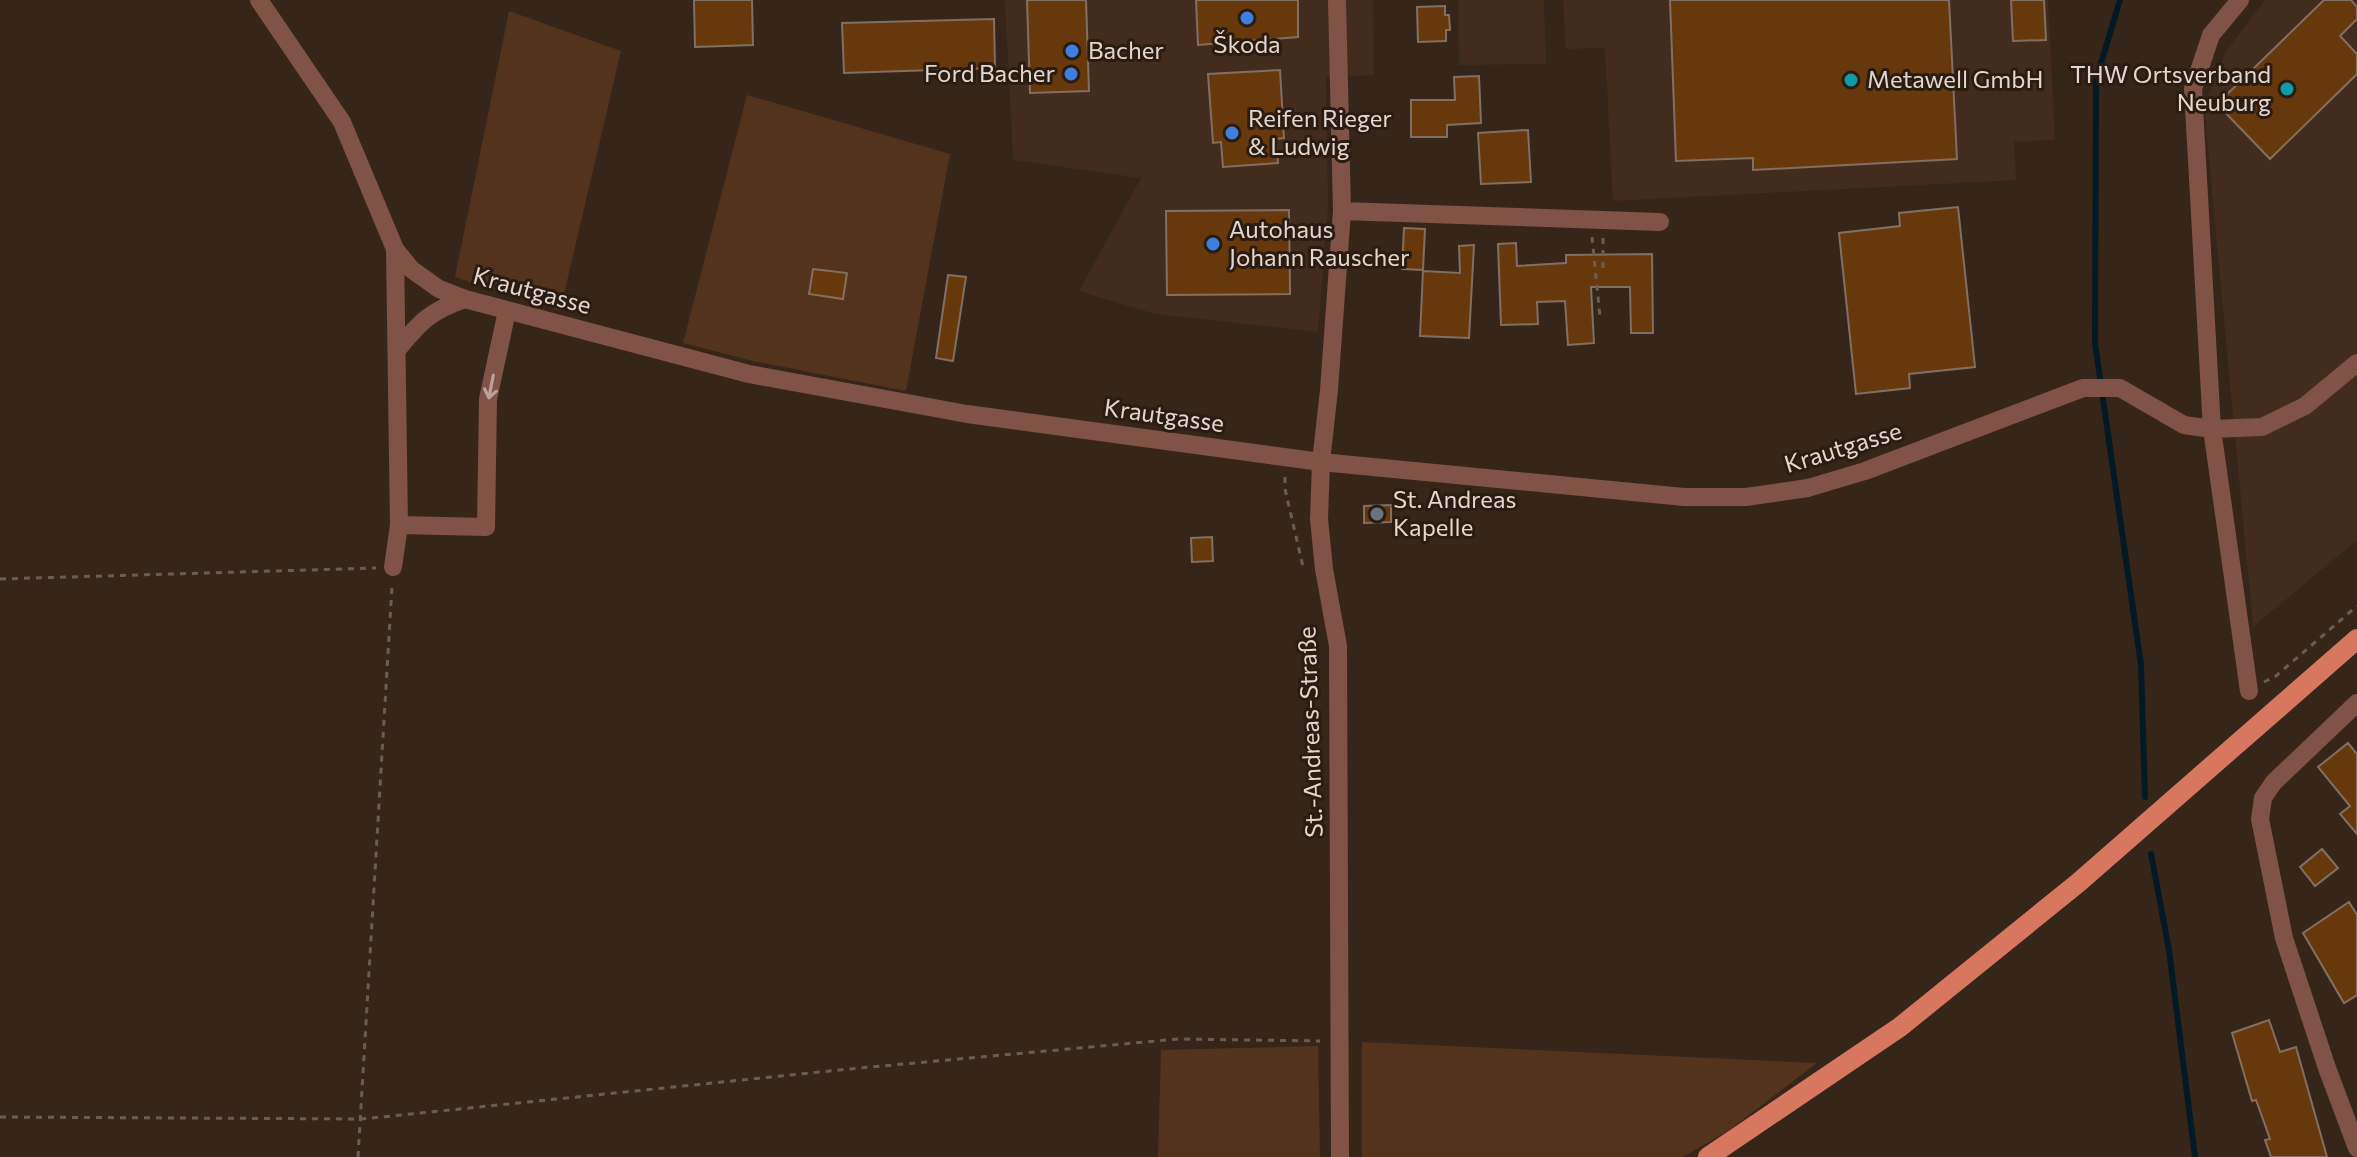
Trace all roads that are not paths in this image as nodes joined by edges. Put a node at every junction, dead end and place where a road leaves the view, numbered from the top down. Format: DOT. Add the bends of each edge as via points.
graph roads {
  1 [pos="259,0"];
  2 [pos="1337,0"];
  3 [pos="2240,0"];
  4 [pos="1342,211"];
  5 [pos="1660,222"];
  6 [pos="395,249"];
  7 [pos="465,299"];
  8 [pos="507,311"];
  9 [pos="397,350"];
  10 [pos="2357,363"];
  11 [pos="2212,429"];
  12 [pos="1321,462"];
  13 [pos="399,525"];
  14 [pos="393,567"];
  15 [pos="2357,639"];
  16 [pos="2249,691"];
  17 [pos="2357,703"];
  18 [pos="2357,1148"];
  19 [pos="1340,1157"];
  20 [pos="1708,1157"];
  1 -- 6 [label="street, Krautgasse" via="342,122"];
  2 -- 4 [label="street, St.-Andreas-Straße"];
  3 -- 11 [label="street" via="2211,35 2193,89"];
  4 -- 5 [label="street"];
  4 -- 12 [label="street, St.-Andreas-Straße"];
  6 -- 7 [label="street, Krautgasse" via="411,269"];
  6 -- 9 [label="street"];
  7 -- 8 [label="street, Krautgasse"];
  7 -- 9 [label="street" via="439,308"];
  8 -- 12 [label="street, Krautgasse" via="764,377 967,414"];
  8 -- 13 [label="street, one-way" via="488,399 486,527"];
  9 -- 13 [label="street"];
  10 -- 11 [label="street, Krautgasse" via="2305,406 2262,427"];
  11 -- 12 [label="street, Krautgasse" via="2184,425 2120,388 2083,388 1865,471 1808,488 1746,497 1684,497"];
  11 -- 16 [label="street"];
  12 -- 19 [label="street, St.-Andreas-Straße" via="1319,519 1338,646"];
  13 -- 14 [label="street"];
  15 -- 20 [label="main road" via="2078,883 1900,1027"];
  17 -- 18 [label="street" via="2274,782 2263,798 2260,819 2284,938"];
}
